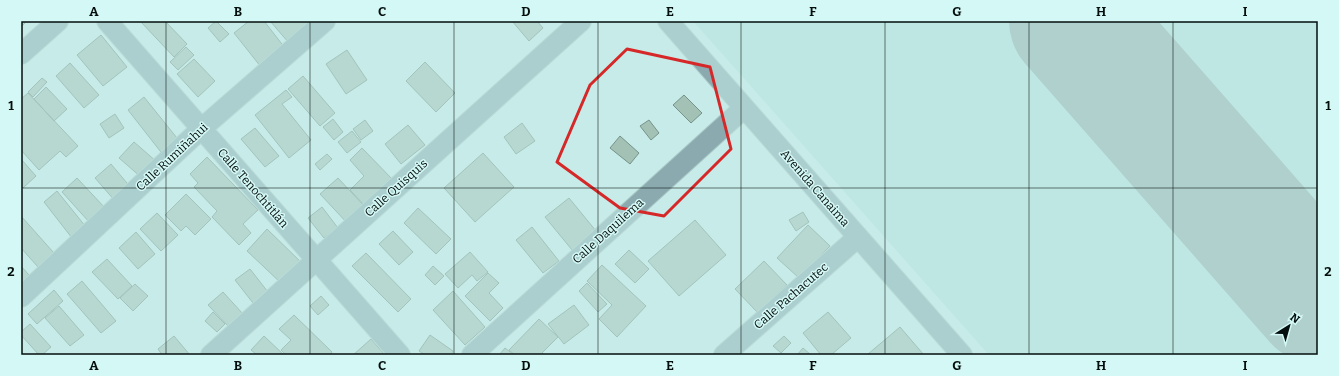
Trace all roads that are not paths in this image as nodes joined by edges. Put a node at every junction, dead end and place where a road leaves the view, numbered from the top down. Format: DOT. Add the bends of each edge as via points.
graph roads {
  1 [pos="58,21"];
  2 [pos="107,21"];
  3 [pos="325,21"];
  4 [pos="581,21"];
  5 [pos="668,21"];
  6 [pos="21,54"];
  7 [pos="744,108"];
  8 [pos="201,129"];
  9 [pos="858,237"];
  10 [pos="316,260"];
  11 [pos="21,297"];
  12 [pos="211,355"];
  13 [pos="400,355"];
  14 [pos="472,355"];
  15 [pos="724,355"];
  16 [pos="962,355"];
  1 -- 6 [label="street"];
  2 -- 8 [label="street, Calle Tenochtitlán"];
  3 -- 8 [label="street, Calle Rumiñahui"];
  4 -- 10 [label="street, Calle Quisquis"];
  5 -- 7 [label="street, Avenida Canaima"];
  7 -- 9 [label="street, Avenida Canaima"];
  7 -- 14 [label="street, Calle Daquilema"];
  8 -- 10 [label="street, Calle Tenochtitlán"];
  8 -- 11 [label="street, Calle Rumiñahui"];
  9 -- 15 [label="street, Calle Pachacutec"];
  9 -- 16 [label="street, Avenida Canaima"];
  10 -- 12 [label="street, Calle Quisquis"];
  10 -- 13 [label="street, Calle Tenochtitlán"];
}
